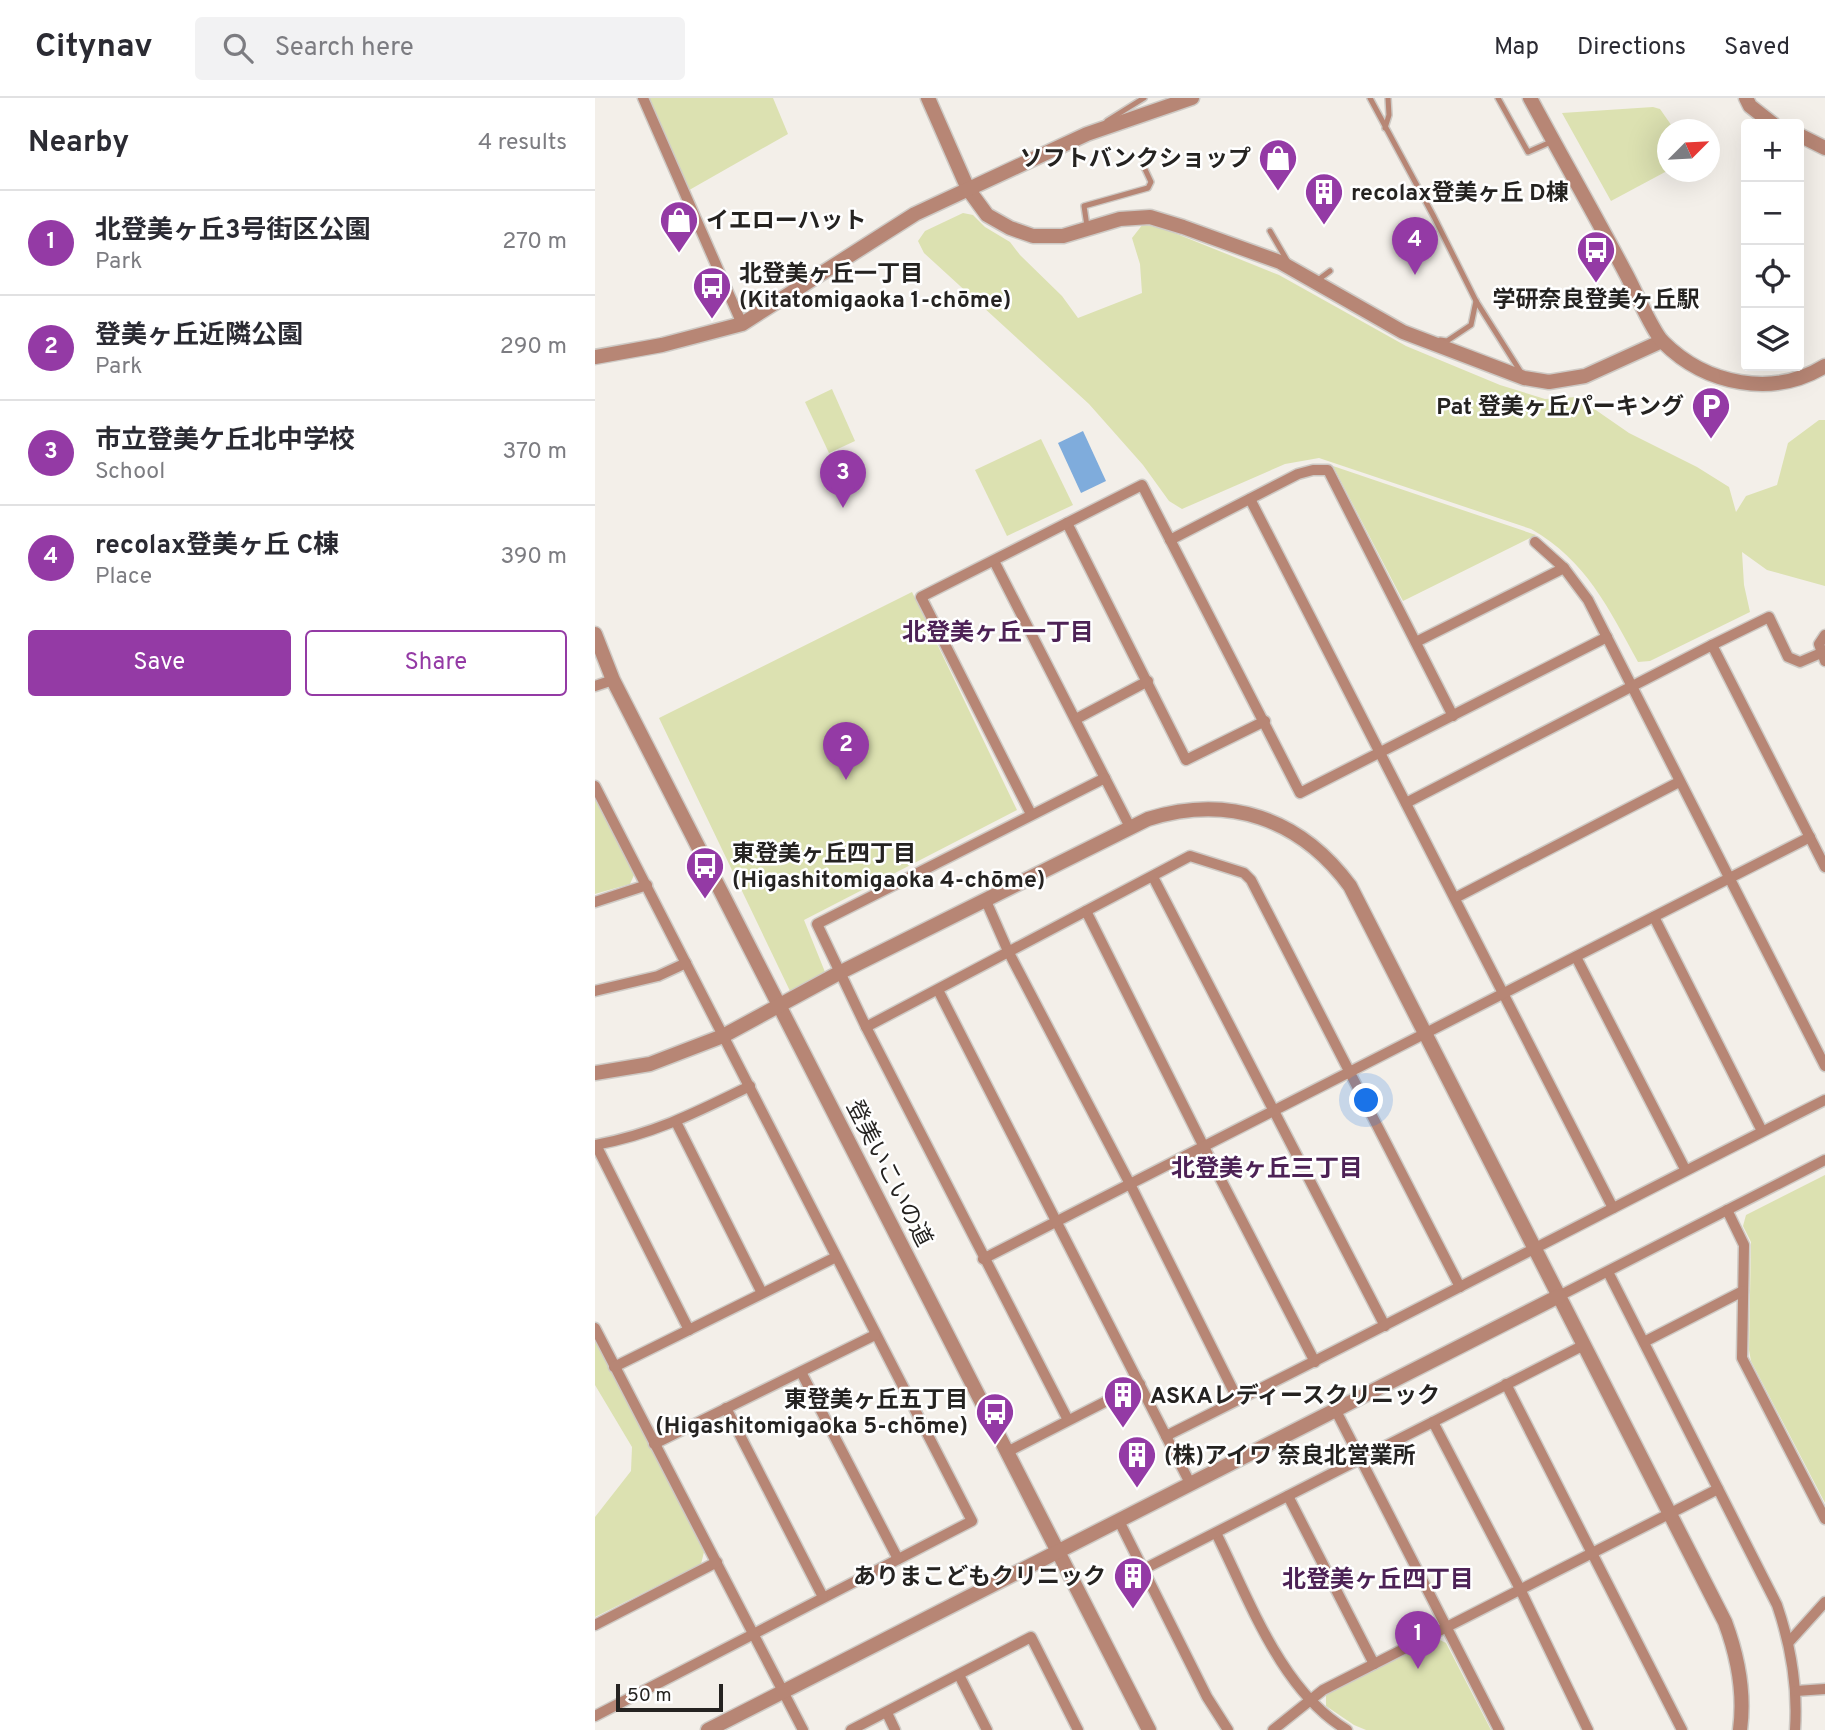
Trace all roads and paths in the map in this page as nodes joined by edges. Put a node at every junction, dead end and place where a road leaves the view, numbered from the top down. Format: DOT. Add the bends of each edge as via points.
graph roads {
  1 [pos="643,98"];
  2 [pos="928,98"];
  3 [pos="1144,98"];
  4 [pos="1192,98"];
  5 [pos="1370,98"];
  6 [pos="1388,98"];
  7 [pos="1498,98"];
  8 [pos="1530,98"];
  9 [pos="1745,98"];
  10 [pos="1767,119"];
  11 [pos="1385,128"];
  12 [pos="1087,134"];
  13 [pos="1804,138"];
  14 [pos="1553,141"];
  15 [pos="1825,148"];
  16 [pos="1143,165"];
  17 [pos="968,189"];
  18 [pos="1087,229"];
  19 [pos="1271,231"];
  20 [pos="1291,268"];
  21 [pos="1330,271"];
  22 [pos="1316,282"];
  23 [pos="1476,301"];
  24 [pos="742,324"];
  25 [pos="1402,332"];
  26 [pos="1662,341"];
  27 [pos="595,356"];
  28 [pos="1825,366"];
  29 [pos="1524,379"];
  30 [pos="1250,499"];
  31 [pos="1067,523"];
  32 [pos="1170,540"];
  33 [pos="1535,542"];
  34 [pos="994,561"];
  35 [pos="1564,568"];
  36 [pos="595,634"];
  37 [pos="1825,635"];
  38 [pos="1607,637"];
  39 [pos="1416,642"];
  40 [pos="1712,645"];
  41 [pos="1823,657"];
  42 [pos="613,680"];
  43 [pos="1148,681"];
  44 [pos="595,686"];
  45 [pos="1631,686"];
  46 [pos="1453,716"];
  47 [pos="1076,719"];
  48 [pos="1265,722"];
  49 [pos="1381,754"];
  50 [pos="1105,778"];
  51 [pos="1679,782"];
  52 [pos="595,786"];
  53 [pos="1406,803"];
  54 [pos="1031,814"];
  55 [pos="1130,827"];
  56 [pos="1810,837"];
  57 [pos="1825,867"];
  58 [pos="1153,877"];
  59 [pos="1729,878"];
  60 [pos="646,885"];
  61 [pos="1455,898"];
  62 [pos="595,901"];
  63 [pos="986,901"];
  64 [pos="1086,911"];
  65 [pos="1654,917"];
  66 [pos="1008,951"];
  67 [pos="1576,957"];
  68 [pos="686,963"];
  69 [pos="839,973"];
  70 [pos="595,990"];
  71 [pos="938,990"];
  72 [pos="1504,993"];
  73 [pos="780,1006"];
  74 [pos="866,1027"];
  75 [pos="1426,1033"];
  76 [pos="723,1036"];
  77 [pos="1825,1066"];
  78 [pos="1350,1072"];
  79 [pos="595,1073"];
  80 [pos="750,1086"];
  81 [pos="1825,1100"];
  82 [pos="1275,1110"];
  83 [pos="676,1122"];
  84 [pos="1762,1131"];
  85 [pos="595,1145"];
  86 [pos="1204,1147"];
  87 [pos="1825,1160"];
  88 [pos="1685,1169"];
  89 [pos="1130,1184"];
  90 [pos="1613,1208"];
  91 [pos="1727,1210"];
  92 [pos="1056,1221"];
  93 [pos="1535,1249"];
  94 [pos="837,1257"];
  95 [pos="983,1259"];
  96 [pos="1608,1272"];
  97 [pos="1460,1287"];
  98 [pos="1743,1291"];
  99 [pos="762,1293"];
  100 [pos="1559,1296"];
  101 [pos="1385,1326"];
  102 [pos="595,1328"];
  103 [pos="689,1330"];
  104 [pos="876,1335"];
  105 [pos="1644,1342"];
  106 [pos="1584,1345"];
  107 [pos="1315,1362"];
  108 [pos="614,1367"];
  109 [pos="801,1372"];
  110 [pos="1140,1384"];
  111 [pos="1506,1384"];
  112 [pos="1238,1400"];
  113 [pos="726,1408"];
  114 [pos="1336,1410"];
  115 [pos="1068,1420"];
  116 [pos="1433,1422"];
  117 [pos="1167,1436"];
  118 [pos="654,1444"];
  119 [pos="1007,1452"];
  120 [pos="1361,1458"];
  121 [pos="1191,1485"];
  122 [pos="1718,1489"];
  123 [pos="1288,1496"];
  124 [pos="1670,1513"];
  125 [pos="1825,1519"];
  126 [pos="1119,1521"];
  127 [pos="1216,1533"];
  128 [pos="1592,1552"];
  129 [pos="1058,1553"];
  130 [pos="898,1559"];
  131 [pos="717,1562"];
  132 [pos="1142,1570"];
  133 [pos="1520,1589"];
  134 [pos="823,1597"];
  135 [pos="1825,1602"];
  136 [pos="595,1625"];
  137 [pos="1447,1626"];
  138 [pos="754,1634"];
  139 [pos="1789,1642"];
  140 [pos="1374,1664"];
  141 [pos="959,1675"];
  142 [pos="1825,1689"];
  143 [pos="1796,1690"];
  144 [pos="783,1691"];
  145 [pos="1309,1699"];
  146 [pos="887,1713"];
  147 [pos="595,1716"];
  148 [pos="708,1730"];
  149 [pos="803,1730"];
  150 [pos="851,1730"];
  151 [pos="895,1730"];
  152 [pos="987,1730"];
  153 [pos="1078,1730"];
  154 [pos="1149,1730"];
  155 [pos="1227,1730"];
  156 [pos="1273,1730"];
  157 [pos="1347,1730"];
  158 [pos="1499,1730"];
  159 [pos="1588,1730"];
  160 [pos="1682,1730"];
  161 [pos="1740,1730"];
  162 [pos="1795,1730"];
  1 -- 24 [label="street"];
  2 -- 17 [label="street"];
  3 -- 12 [label="lane"];
  4 -- 12 [label="street"];
  5 -- 11 [label="lane"];
  6 -- 11 [label="lane"];
  7 -- 14 [label="lane" via="1528,152"];
  8 -- 14 [label="street"];
  9 -- 10 [label="street"];
  11 -- 23 [label="lane"];
  12 -- 17 [label="street"];
  13 -- 15 [label="street"];
  14 -- 26 [label="street"];
  16 -- 18 [label="lane" via="1149,188 1084,206"];
  17 -- 18 [label="street" via="987,215 1021,232 1063,236"];
  17 -- 24 [label="street" via="915,214"];
  18 -- 20 [label="street" via="1120,219 1150,217"];
  19 -- 20 [label="lane"];
  20 -- 22 [label="street"];
  21 -- 22 [label="lane"];
  22 -- 25 [label="street" via="1362,301"];
  23 -- 25 [label="lane" via="1471,326 1447,341"];
  23 -- 29 [label="lane"];
  24 -- 27 [label="street" via="662,345"];
  25 -- 29 [label="street"];
  26 -- 28 [label="street" via="1704,370 1755,386 1799,379"];
  26 -- 29 [label="street" via="1585,376 1549,382"];
  30 -- 32 [label="street"];
  30 -- 39 [label="street" via="1298,474 1328,470"];
  30 -- 49 [label="street"];
  31 -- 32 [label="street" via="1142,485"];
  31 -- 34 [label="street"];
  31 -- 43 [label="street"];
  32 -- 48 [label="street"];
  33 -- 35 [label="street"];
  34 -- 47 [label="street"];
  34 -- 54 [label="street" via="921,597"];
  35 -- 38 [label="street"];
  35 -- 39 [label="street"];
  36 -- 42 [label="street, 登美いこいの道"];
  37 -- 41 [label="street" via="1819,644"];
  38 -- 45 [label="street"];
  38 -- 46 [label="street"];
  39 -- 46 [label="street"];
  40 -- 41 [label="street" via="1769,617 1788,657 1800,662"];
  40 -- 45 [label="street"];
  40 -- 56 [label="street"];
  42 -- 44 [label="street"];
  42 -- 73 [label="street, 登美いこいの道"];
  43 -- 47 [label="street"];
  43 -- 48 [label="street" via="1186,760"];
  45 -- 51 [label="street"];
  45 -- 53 [label="street"];
  46 -- 49 [label="street"];
  47 -- 50 [label="street"];
  48 -- 49 [label="street" via="1300,793"];
  49 -- 53 [label="street"];
  50 -- 54 [label="street"];
  50 -- 55 [label="street"];
  51 -- 59 [label="street"];
  51 -- 61 [label="street"];
  52 -- 60 [label="street"];
  53 -- 61 [label="street"];
  54 -- 69 [label="street" via="817,924"];
  55 -- 63 [label="street"];
  55 -- 75 [label="street" via="1167,813 1206,808 1245,813 1298,835 1327,858 1350,886"];
  56 -- 57 [label="street"];
  56 -- 59 [label="street"];
  58 -- 64 [label="street"];
  58 -- 78 [label="street" via="1190,856 1244,873"];
  58 -- 82 [label="street"];
  59 -- 65 [label="street"];
  59 -- 77 [label="street"];
  60 -- 62 [label="street"];
  60 -- 68 [label="street"];
  61 -- 72 [label="street"];
  63 -- 66 [label="street"];
  63 -- 69 [label="street"];
  64 -- 66 [label="street"];
  64 -- 86 [label="street"];
  65 -- 67 [label="street"];
  65 -- 84 [label="street"];
  66 -- 71 [label="street"];
  66 -- 89 [label="street"];
  67 -- 72 [label="street"];
  67 -- 88 [label="street"];
  68 -- 70 [label="street" via="648,979"];
  68 -- 76 [label="street"];
  69 -- 73 [label="street"];
  69 -- 74 [label="street"];
  71 -- 74 [label="street"];
  71 -- 92 [label="street"];
  72 -- 75 [label="street"];
  72 -- 90 [label="street"];
  73 -- 76 [label="street"];
  73 -- 119 [label="street, 登美いこいの道"];
  74 -- 95 [label="street"];
  75 -- 78 [label="street"];
  75 -- 93 [label="street"];
  76 -- 79 [label="street" via="650,1064"];
  76 -- 80 [label="street"];
  78 -- 82 [label="street"];
  78 -- 97 [label="street"];
  80 -- 83 [label="street"];
  80 -- 94 [label="street"];
  81 -- 84 [label="street"];
  82 -- 86 [label="street"];
  82 -- 101 [label="street"];
  83 -- 85 [label="street"];
  83 -- 99 [label="street"];
  84 -- 88 [label="street"];
  85 -- 103 [label="street"];
  86 -- 89 [label="street"];
  86 -- 107 [label="street"];
  87 -- 91 [label="street"];
  88 -- 90 [label="street"];
  89 -- 92 [label="street"];
  89 -- 112 [label="street"];
  90 -- 93 [label="street"];
  91 -- 96 [label="street"];
  91 -- 98 [label="street" via="1744,1245"];
  92 -- 95 [label="street"];
  92 -- 110 [label="street"];
  93 -- 97 [label="street"];
  93 -- 100 [label="street"];
  94 -- 99 [label="street"];
  94 -- 104 [label="street"];
  95 -- 115 [label="street"];
  96 -- 100 [label="street"];
  96 -- 105 [label="street"];
  97 -- 101 [label="street"];
  98 -- 105 [label="street"];
  98 -- 125 [label="street" via="1742,1358"];
  99 -- 103 [label="street"];
  100 -- 106 [label="street"];
  100 -- 114 [label="street"];
  101 -- 107 [label="street"];
  102 -- 108 [label="street"];
  103 -- 108 [label="street"];
  104 -- 109 [label="street"];
  104 -- 130 [label="street" via="972,1521"];
  105 -- 122 [label="street"];
  106 -- 111 [label="street"];
  106 -- 124 [label="street"];
  107 -- 112 [label="street"];
  108 -- 118 [label="street"];
  109 -- 113 [label="street"];
  109 -- 130 [label="street"];
  110 -- 115 [label="street"];
  110 -- 117 [label="street"];
  111 -- 116 [label="street"];
  111 -- 128 [label="street"];
  112 -- 117 [label="street"];
  113 -- 118 [label="street"];
  113 -- 134 [label="street"];
  114 -- 120 [label="street"];
  114 -- 121 [label="street"];
  115 -- 119 [label="street"];
  116 -- 120 [label="street"];
  116 -- 133 [label="street"];
  117 -- 121 [label="street"];
  118 -- 131 [label="street"];
  119 -- 129 [label="street, 登美いこいの道"];
  120 -- 123 [label="street"];
  120 -- 137 [label="street"];
  121 -- 126 [label="street"];
  122 -- 124 [label="street"];
  122 -- 139 [label="street" via="1769,1587"];
  123 -- 127 [label="street"];
  123 -- 140 [label="street"];
  124 -- 128 [label="street"];
  124 -- 161 [label="street" via="1733,1643 1741,1685"];
  126 -- 129 [label="street"];
  126 -- 132 [label="street"];
  127 -- 132 [label="street"];
  127 -- 145 [label="street" via="1282,1664"];
  128 -- 133 [label="street"];
  128 -- 160 [label="street"];
  129 -- 144 [label="street"];
  129 -- 154 [label="street, 登美いこいの道"];
  130 -- 134 [label="street"];
  131 -- 136 [label="street"];
  131 -- 138 [label="street"];
  132 -- 155 [label="street"];
  133 -- 137 [label="street"];
  133 -- 159 [label="street"];
  134 -- 138 [label="street"];
  135 -- 139 [label="street"];
  137 -- 140 [label="street"];
  137 -- 158 [label="street"];
  138 -- 144 [label="street"];
  138 -- 147 [label="street"];
  139 -- 143 [label="street"];
  140 -- 145 [label="street"];
  141 -- 146 [label="street"];
  141 -- 152 [label="street"];
  141 -- 153 [label="street" via="1031,1637"];
  142 -- 143 [label="street"];
  143 -- 162 [label="street"];
  144 -- 148 [label="street"];
  144 -- 149 [label="street"];
  145 -- 156 [label="street"];
  145 -- 157 [label="street"];
  146 -- 150 [label="street"];
  146 -- 151 [label="street"];
}
